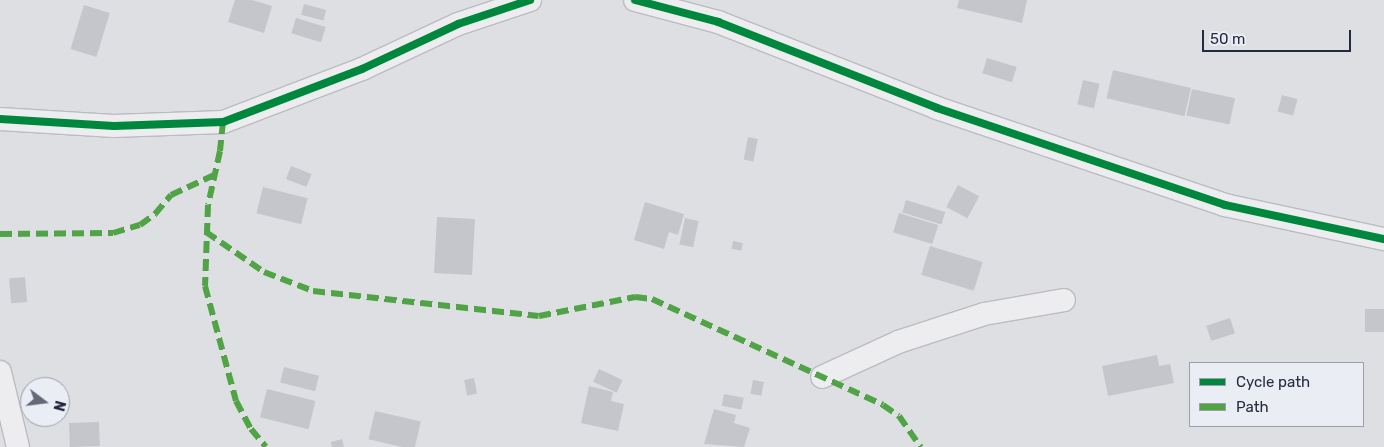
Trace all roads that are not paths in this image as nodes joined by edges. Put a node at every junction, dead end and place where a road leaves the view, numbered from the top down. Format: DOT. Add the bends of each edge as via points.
graph roads {
  1 [pos="530,0"];
  2 [pos="635,0"];
  3 [pos="0,119"];
  4 [pos="1384,239"];
  5 [pos="1064,300"];
  6 [pos="0,372"];
  7 [pos="822,377"];
  8 [pos="18,447"];
  1 -- 3 [label="street" via="458,24 362,69 222,122 114,126"];
  2 -- 4 [label="street" via="718,22 937,108 1225,205"];
  5 -- 7 [label="street" via="984,314 898,342"];
  6 -- 8 [label="street"];
}
